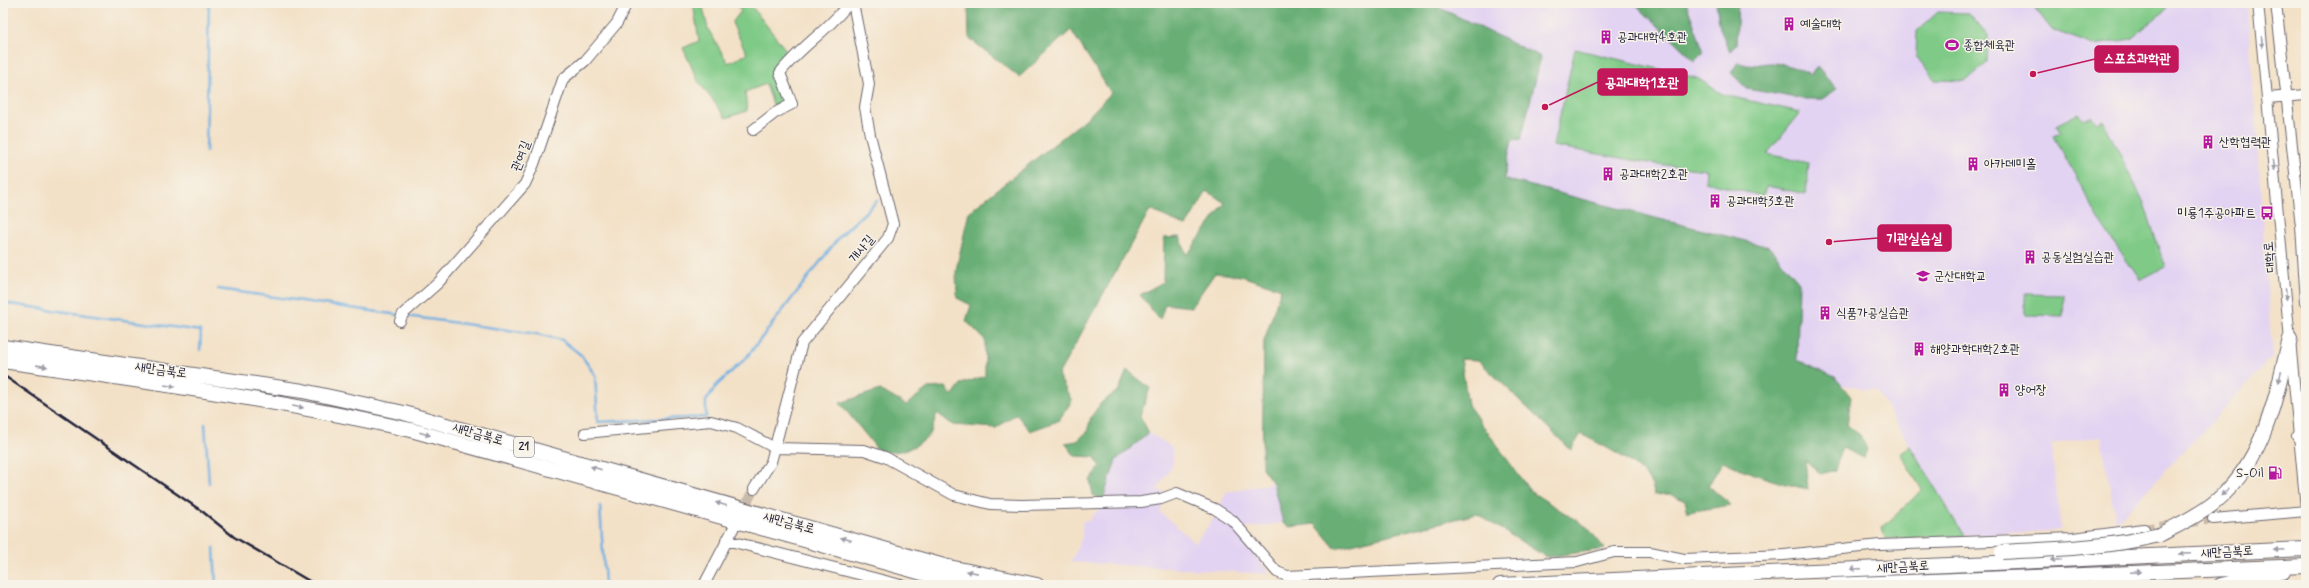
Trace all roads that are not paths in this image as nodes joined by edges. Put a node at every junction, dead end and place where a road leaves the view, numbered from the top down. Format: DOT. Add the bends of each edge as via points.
graph roads {
  1 [pos="626,3"];
  2 [pos="849,3"];
  3 [pos="853,3"];
  4 [pos="2258,3"];
  5 [pos="2276,3"];
  6 [pos="2306,95"];
  7 [pos="2287,96"];
  8 [pos="2267,98"];
  9 [pos="753,130"];
  10 [pos="2306,302"];
  11 [pos="402,318"];
  12 [pos="2290,339"];
  13 [pos="3,347"];
  14 [pos="3,361"];
  15 [pos="585,433"];
  16 [pos="2303,436"];
  17 [pos="775,448"];
  18 [pos="754,490"];
  19 [pos="2306,510"];
  20 [pos="2213,519"];
  21 [pos="733,529"];
  22 [pos="2144,529"];
  23 [pos="726,540"];
  24 [pos="2306,549"];
  25 [pos="1938,565"];
  26 [pos="2306,566"];
  27 [pos="2253,574"];
  28 [pos="1896,582"];
  29 [pos="704,585"];
  30 [pos="901,585"];
  31 [pos="975,585"];
  32 [pos="1037,585"];
  33 [pos="1500,585"];
  34 [pos="1831,585"];
  35 [pos="1917,585"];
  36 [pos="2221,585"];
  1 -- 11 [label="street, 관여길" via="617,23 585,61 563,79 525,184 448,273"];
  2 -- 9 [label="street" via="842,13 803,47 780,73 792,104"];
  3 -- 17 [label="street, 개사길" via="869,84 865,107 892,224 888,238 802,343"];
  4 -- 8 [label="street, 대학로, one-way"];
  5 -- 7 [label="street"];
  6 -- 7 [label="street"];
  7 -- 8 [label="street"];
  7 -- 10 [label="street" via="2301,226"];
  8 -- 12 [label="street, 대학로, one-way"];
  12 -- 16 [label="street, 대학로"];
  12 -- 25 [label="highway, one-way, bridge" via="2271,416 2250,464 2215,502 2189,520 2159,535 2129,543 2002,552"];
  32 -- 13 [label="highway, 새만금북로 / 21, one-way" via="944,566 404,413 303,391"];
  14 -- 31 [label="highway, 새만금북로 / 21, one-way" via="331,412 403,428 940,578"];
  15 -- 17 [label="street" via="711,421 737,428"];
  16 -- 19 [label="street, 대학로"];
  17 -- 18 [label="street, 개사길" via="771,462"];
  17 -- 22 [label="street" via="864,450 885,457 954,495 990,504 1140,502 1161,499 1177,493 1216,509 1232,520 1277,572 1287,576 1577,562 1614,552 1650,552 1684,559 1784,555 1880,545 2073,538"];
  19 -- 20 [label="street"];
  21 -- 23 [label="street"];
  23 -- 29 [label="street"];
  23 -- 30 [label="street"];
  24 -- 25 [label="highway, 새만금북로, one-way"];
  25 -- 33 [label="highway, 새만금북로, one-way"];
  26 -- 27 [label="highway"];
  28 -- 27 [label="highway, 새만금북로, one-way"];
  27 -- 36 [label="highway"];
  28 -- 34 [label="highway, 새만금북로"];
  28 -- 35 [label="highway"];
}
